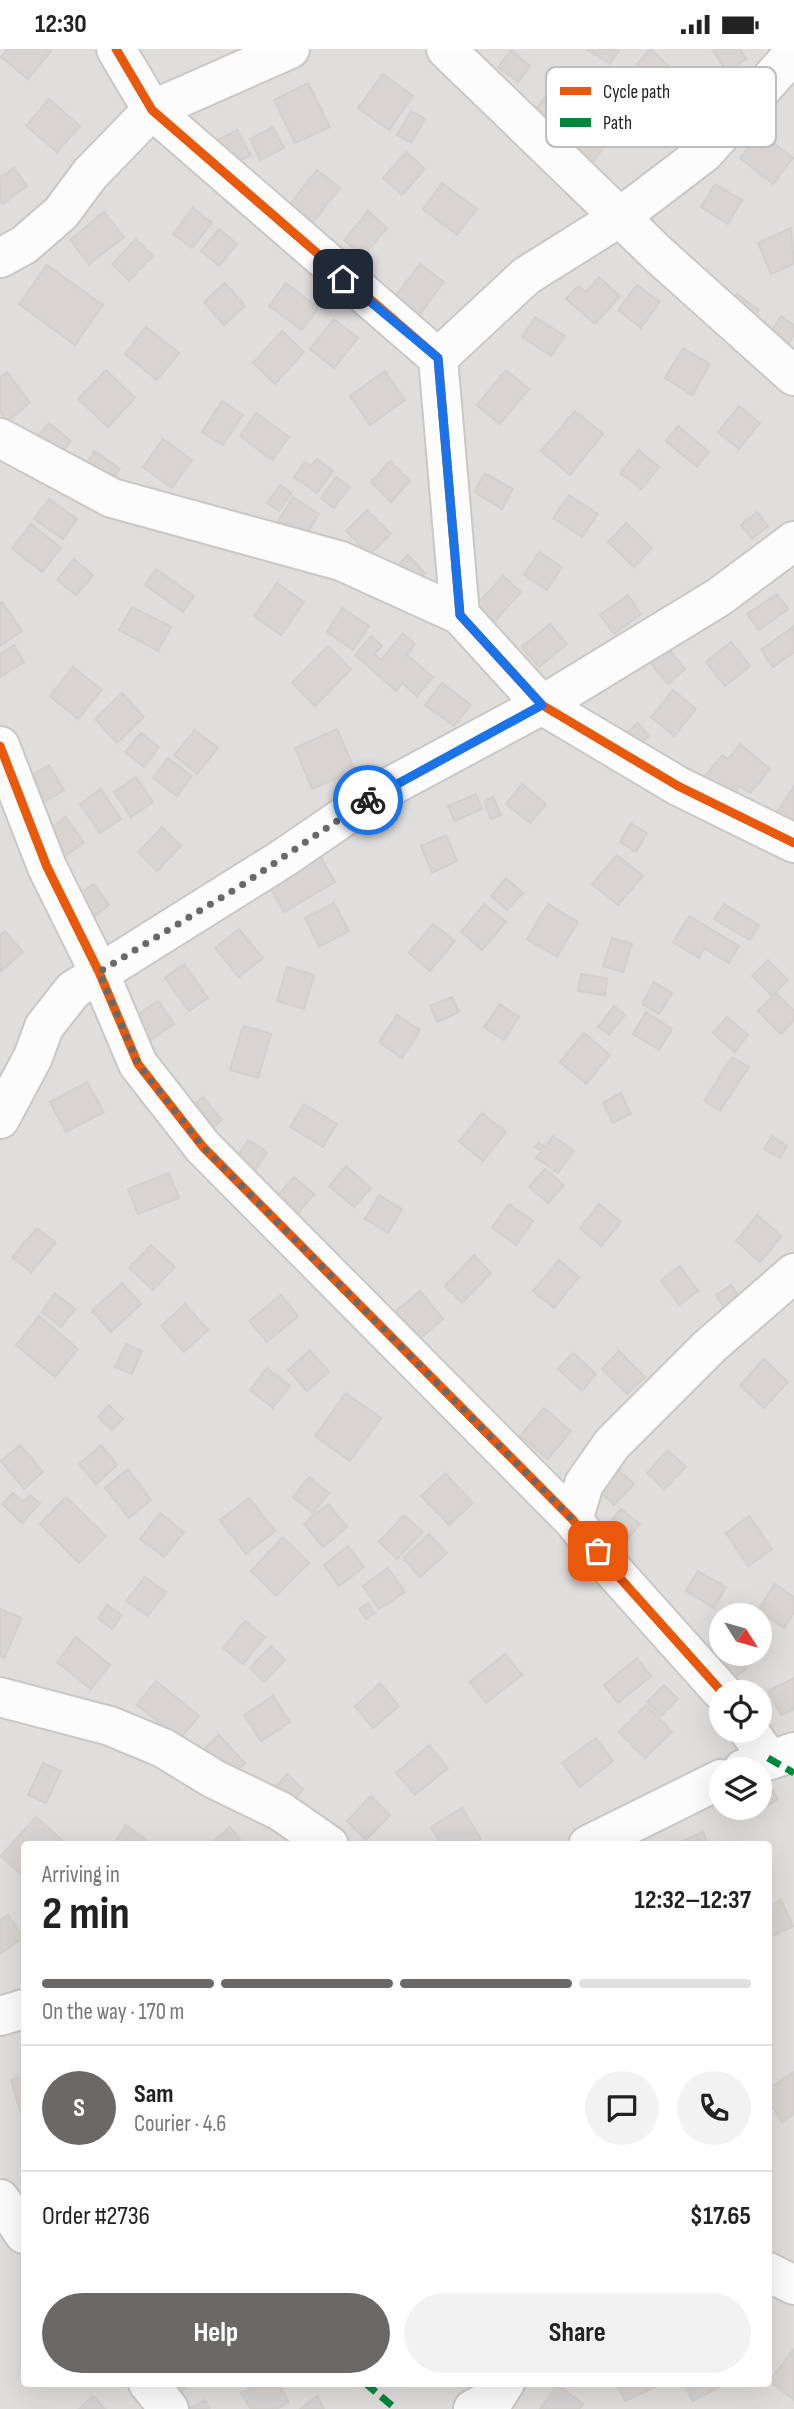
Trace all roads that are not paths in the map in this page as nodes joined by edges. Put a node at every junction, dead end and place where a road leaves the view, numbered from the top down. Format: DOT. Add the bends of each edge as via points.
graph roads {
  1 [pos="116,49"];
  2 [pos="290,49"];
  3 [pos="446,49"];
  4 [pos="794,53"];
  5 [pos="776,73"];
  6 [pos="152,110"];
  7 [pos="546,146"];
  8 [pos="548,147"];
  9 [pos="709,147"];
  10 [pos="620,217"];
  11 [pos="0,258"];
  12 [pos="438,358"];
  13 [pos="794,376"];
  14 [pos="0,438"];
  15 [pos="794,542"];
  16 [pos="460,615"];
  17 [pos="542,705"];
  18 [pos="0,746"];
  19 [pos="794,843"];
  20 [pos="99,972"];
  21 [pos="0,1119"];
  22 [pos="794,1273"];
  23 [pos="573,1520"];
  24 [pos="711,1680"];
  25 [pos="0,1697"];
  26 [pos="709,1785"];
  27 [pos="322,1841"];
  28 [pos="596,1841"];
  29 [pos="21,2010"];
  30 [pos="0,2016"];
  31 [pos="0,2199"];
  32 [pos="21,2230"];
  33 [pos="772,2274"];
  34 [pos="794,2285"];
  35 [pos="151,2387"];
  36 [pos="504,2387"];
  37 [pos="510,2387"];
  38 [pos="169,2409"];
  39 [pos="473,2409"];
  40 [pos="519,2409"];
  1 -- 6 [label="street"];
  2 -- 6 [label="street"];
  3 -- 7 [label="street"];
  4 -- 5 [label="street"];
  6 -- 11 [label="street" via="90,174 61,213 24,245"];
  6 -- 12 [label="street"];
  8 -- 10 [label="street"];
  9 -- 10 [label="street"];
  10 -- 12 [label="street" via="526,276"];
  10 -- 13 [label="street"];
  12 -- 16 [label="street"];
  14 -- 16 [label="street" via="112,498 341,561"];
  15 -- 17 [label="street" via="719,597"];
  16 -- 17 [label="street"];
  17 -- 19 [label="street" via="678,786"];
  17 -- 20 [label="street" via="380,792 271,866"];
  18 -- 20 [label="street" via="47,867"];
  20 -- 21 [label="street" via="73,990 44,1027"];
  20 -- 23 [label="street" via="138,1064 203,1147"];
  22 -- 23 [label="street" via="710,1346 612,1444 584,1484"];
  23 -- 24 [label="street"];
  25 -- 27 [label="street" via="110,1726 163,1748 280,1811"];
  26 -- 28 [label="street"];
  29 -- 30 [label="street"];
  31 -- 32 [label="street"];
  33 -- 34 [label="street"];
  35 -- 38 [label="street"];
  36 -- 39 [label="street"];
  37 -- 40 [label="street"];
}
